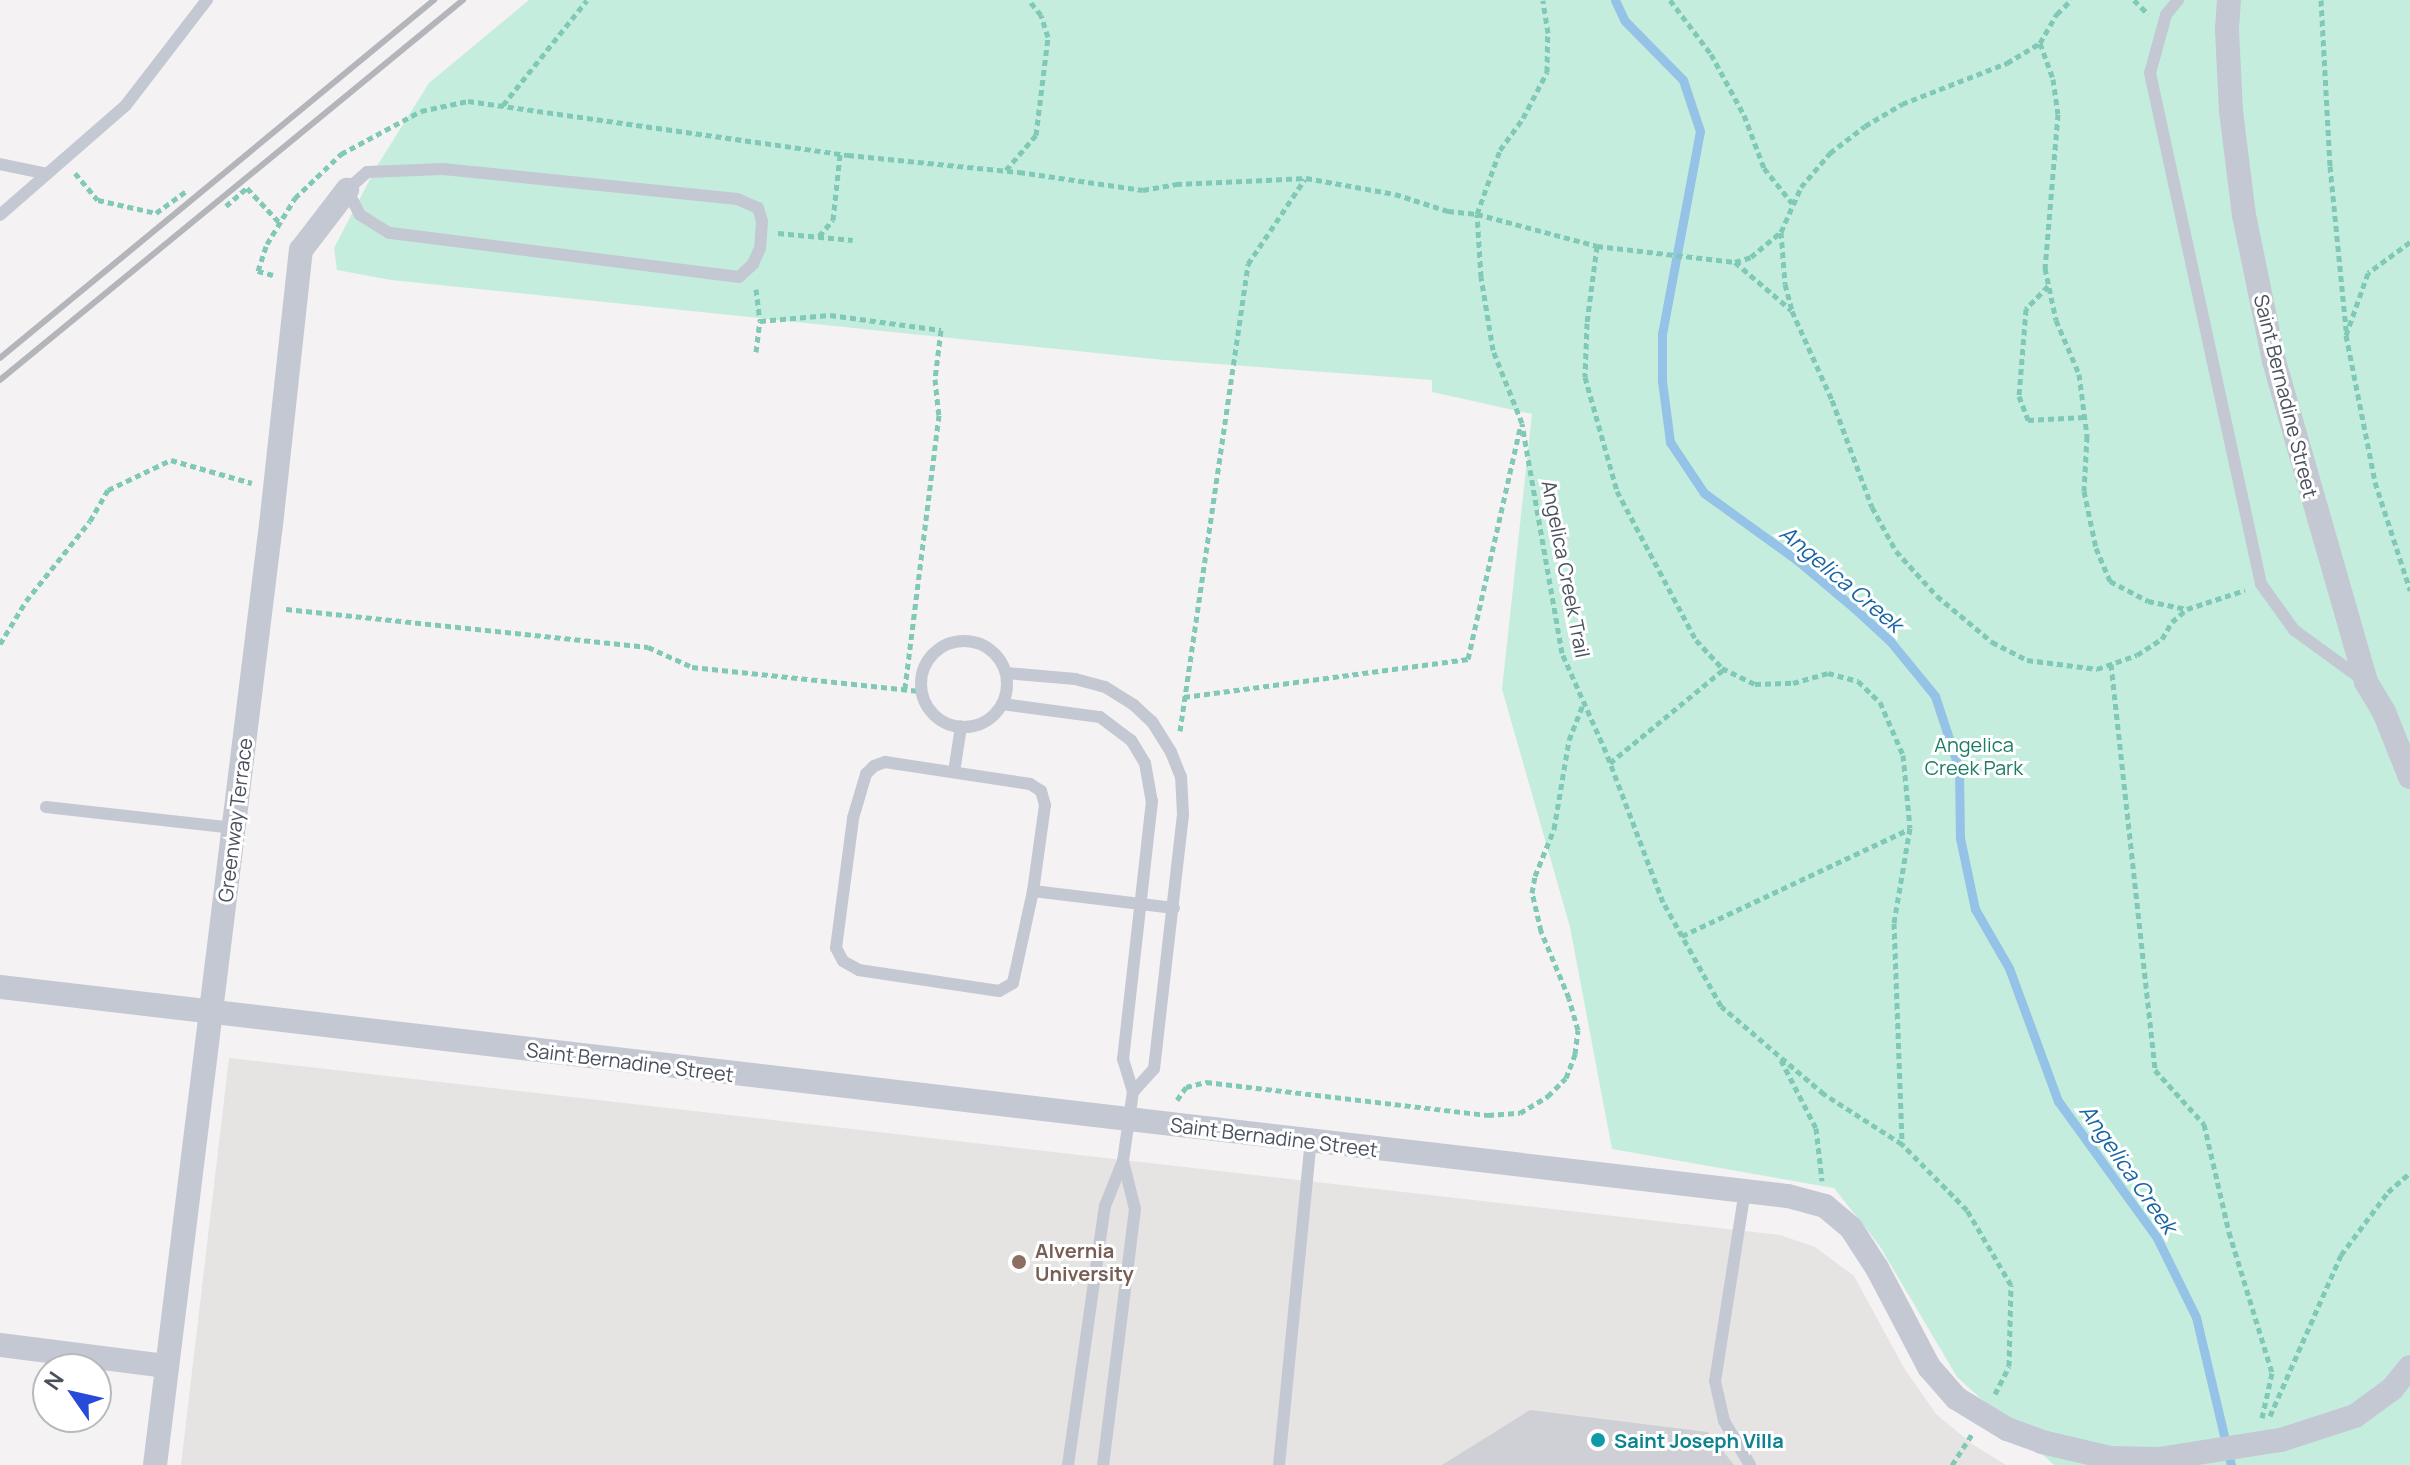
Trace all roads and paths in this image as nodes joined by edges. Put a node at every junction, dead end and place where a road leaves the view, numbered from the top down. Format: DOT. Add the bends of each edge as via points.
graph roads {
  1 [pos="207,0"];
  2 [pos="587,0"];
  3 [pos="1029,0"];
  4 [pos="1543,0"];
  5 [pos="1670,0"];
  6 [pos="2071,0"];
  7 [pos="2178,0"];
  8 [pos="2229,0"];
  9 [pos="2321,0"];
  10 [pos="2040,43"];
  11 [pos="502,106"];
  12 [pos="840,154"];
  13 [pos="63,160"];
  14 [pos="0,164"];
  15 [pos="1006,170"];
  16 [pos="47,174"];
  17 [pos="1306,178"];
  18 [pos="347,190"];
  19 [pos="186,191"];
  20 [pos="1792,203"];
  21 [pos="226,206"];
  22 [pos="1477,214"];
  23 [pos="0,215"];
  24 [pos="280,223"];
  25 [pos="761,231"];
  26 [pos="1781,232"];
  27 [pos="818,236"];
  28 [pos="853,240"];
  29 [pos="2410,242"];
  30 [pos="1597,246"];
  31 [pos="1735,262"];
  32 [pos="298,281"];
  33 [pos="2048,285"];
  34 [pos="1792,311"];
  35 [pos="2346,335"];
  36 [pos="756,352"];
  37 [pos="2085,417"];
  38 [pos="1522,423"];
  39 [pos="275,490"];
  40 [pos="2261,584"];
  41 [pos="2410,590"];
  42 [pos="261,607"];
  43 [pos="2187,609"];
  44 [pos="0,644"];
  45 [pos="2111,664"];
  46 [pos="1724,669"];
  47 [pos="1006,673"];
  48 [pos="2366,682"];
  49 [pos="905,689"];
  50 [pos="922,691"];
  51 [pos="1184,697"];
  52 [pos="1584,702"];
  53 [pos="1002,704"];
  54 [pos="961,727"];
  55 [pos="1162,738"];
  56 [pos="1138,751"];
  57 [pos="1175,762"];
  58 [pos="1610,763"];
  59 [pos="954,772"];
  60 [pos="2410,777"];
  61 [pos="46,807"];
  62 [pos="234,828"];
  63 [pos="1910,828"];
  64 [pos="1033,891"];
  65 [pos="1141,903"];
  66 [pos="1174,908"];
  67 [pos="1682,936"];
  68 [pos="0,987"];
  69 [pos="211,1013"];
  70 [pos="1779,1058"];
  71 [pos="1133,1092"];
  72 [pos="1128,1120"];
  73 [pos="1175,1125"];
  74 [pos="1311,1141"];
  75 [pos="1902,1144"];
  76 [pos="1123,1161"];
  77 [pos="2410,1173"];
  78 [pos="1745,1190"];
  79 [pos="1825,1206"];
  80 [pos="0,1345"];
  81 [pos="167,1366"];
  82 [pos="2410,1367"];
  83 [pos="1984,1417"];
  84 [pos="2258,1442"];
  85 [pos="155,1465"];
  86 [pos="1068,1465"];
  87 [pos="1103,1465"];
  88 [pos="1279,1465"];
  89 [pos="1750,1465"];
  90 [pos="1952,1465"];
  1 -- 13 [label="lane" via="126,105"];
  2 -- 11 [label="path"];
  3 -- 15 [label="path" via="1048,37 1036,135"];
  4 -- 22 [label="path" via="1547,72 1500,150"];
  5 -- 20 [label="path" via="1711,54 1744,115 1764,168"];
  6 -- 10 [label="path"];
  7 -- 40 [label="lane" via="2166,15 2150,73"];
  8 -- 48 [label="street, Saint Bernadine Street" via="2231,111 2262,308"];
  9 -- 35 [label="path"];
  10 -- 20 [label="path" via="2007,63 1902,104 1865,126 1830,153"];
  10 -- 33 [label="path" via="2058,114 2045,241"];
  11 -- 12 [label="path"];
  11 -- 24 [label="path" via="468,101 421,111 376,133 341,154 295,198"];
  12 -- 15 [label="path"];
  12 -- 27 [label="path" via="833,220"];
  13 -- 16 [label="lane"];
  13 -- 19 [label="path" via="98,200 156,213"];
  14 -- 16 [label="lane"];
  15 -- 17 [label="path" via="1143,190"];
  16 -- 23 [label="lane"];
  17 -- 22 [label="path"];
  17 -- 51 [label="path" via="1248,264"];
  18 -- 25 [label="lane" via="367,172 443,169 737,199 758,208"];
  18 -- 25 [label="lane" via="360,215 389,233 722,276 739,277 753,264"];
  18 -- 32 [label="street, Greenway Terrace" via="301,250"];
  20 -- 26 [label="path"];
  21 -- 24 [label="path" via="247,188"];
  22 -- 30 [label="path"];
  22 -- 38 [label="path, Angelica Creek Trail" via="1493,350"];
  24 -- 32 [label="path" via="258,271"];
  25 -- 27 [label="path"];
  26 -- 31 [label="path" via="1751,257"];
  26 -- 34 [label="path"];
  27 -- 28 [label="path"];
  29 -- 35 [label="path" via="2368,273"];
  30 -- 31 [label="path"];
  30 -- 46 [label="path" via="1585,377 1617,491 1696,640"];
  31 -- 34 [label="path"];
  32 -- 39 [label="street, Greenway Terrace"];
  33 -- 37 [label="path" via="2079,374"];
  33 -- 37 [label="path" via="2026,309 2019,396 2028,420"];
  34 -- 45 [label="path" via="1872,507 1896,551 1937,596 1992,642 2027,660 2097,669"];
  35 -- 41 [label="path" via="2375,482"];
  36 -- 49 [label="path" via="760,321 830,315 941,330 935,379 939,415"];
  37 -- 43 [label="path" via="2084,491 2096,548 2110,581 2148,601"];
  38 -- 51 [label="path" via="1468,659"];
  38 -- 52 [label="path, Angelica Creek Trail" via="1562,653"];
  39 -- 42 [label="street, Greenway Terrace"];
  39 -- 44 [label="path" via="171,460 108,490"];
  40 -- 43 [label="path"];
  40 -- 48 [label="lane" via="2294,630"];
  42 -- 49 [label="path" via="648,647 692,667"];
  42 -- 62 [label="street, Greenway Terrace"];
  43 -- 45 [label="path" via="2162,639"];
  45 -- 84 [label="path" via="2155,1070 2204,1124 2229,1232 2272,1373"];
  46 -- 58 [label="path"];
  46 -- 63 [label="path" via="1755,684 1793,683 1828,673 1858,681 1880,702 1903,755"];
  47 -- 50 [label="lane" via="993,652 971,641 958,642 935,652 927,663"];
  47 -- 53 [label="lane"];
  47 -- 55 [label="lane" via="1105,687 1134,705"];
  48 -- 60 [label="street, Saint Bernadine Street"];
  49 -- 50 [label="path"];
  50 -- 54 [label="lane" via="935,716"];
  51 -- 57 [label="path"];
  52 -- 58 [label="path, Angelica Creek Trail"];
  52 -- 73 [label="path" via="1569,740 1554,829 1532,893 1578,1030 1566,1078 1520,1113 1488,1115 1206,1082 1186,1087 1177,1099"];
  53 -- 54 [label="lane" via="988,720"];
  53 -- 56 [label="lane" via="1100,717 1125,734"];
  54 -- 59 [label="lane"];
  55 -- 56 [label="lane"];
  55 -- 57 [label="lane"];
  56 -- 65 [label="lane" via="1152,801"];
  57 -- 66 [label="lane" via="1183,814"];
  58 -- 67 [label="path, Angelica Creek Trail" via="1663,902"];
  59 -- 64 [label="lane" via="1030,784 1041,791 1045,805"];
  59 -- 64 [label="lane" via="885,762 866,774 853,818 836,948 843,961 859,970 999,991 1013,983"];
  61 -- 62 [label="lane"];
  62 -- 69 [label="street, Greenway Terrace"];
  63 -- 67 [label="path"];
  63 -- 75 [label="path" via="1894,923"];
  64 -- 65 [label="lane"];
  65 -- 66 [label="lane"];
  65 -- 71 [label="lane" via="1123,1059"];
  66 -- 71 [label="lane" via="1154,1069"];
  67 -- 70 [label="path, Angelica Creek Trail" via="1721,1006"];
  68 -- 69 [label="street, Saint Bernadine Street"];
  69 -- 72 [label="street, Saint Bernadine Street"];
  69 -- 81 [label="street, Greenway Terrace"];
  70 -- 75 [label="path, Angelica Creek Trail"];
  70 -- 79 [label="path" via="1816,1128"];
  71 -- 72 [label="lane"];
  72 -- 73 [label="street, Saint Bernadine Street"];
  72 -- 76 [label="lane"];
  73 -- 74 [label="street, Saint Bernadine Street"];
  74 -- 78 [label="street, Saint Bernadine Street"];
  74 -- 88 [label="lane"];
  75 -- 83 [label="path, Angelica Creek Trail" via="1967,1210 2011,1285 2009,1366"];
  76 -- 86 [label="lane" via="1105,1206"];
  76 -- 87 [label="lane" via="1135,1209"];
  77 -- 84 [label="path" via="2388,1192 2341,1255"];
  78 -- 79 [label="street, Saint Bernadine Street"];
  78 -- 89 [label="lane" via="1715,1381 1724,1421"];
  79 -- 83 [label="street" via="1851,1228 1877,1268 1929,1367 1956,1398"];
  80 -- 81 [label="street"];
  81 -- 85 [label="street, Greenway Terrace"];
  82 -- 84 [label="street" via="2392,1389 2355,1416 2281,1440"];
  83 -- 84 [label="street" via="2042,1442 2111,1458 2200,1455"];
  83 -- 90 [label="path, Angelica Creek Trail"];
}
